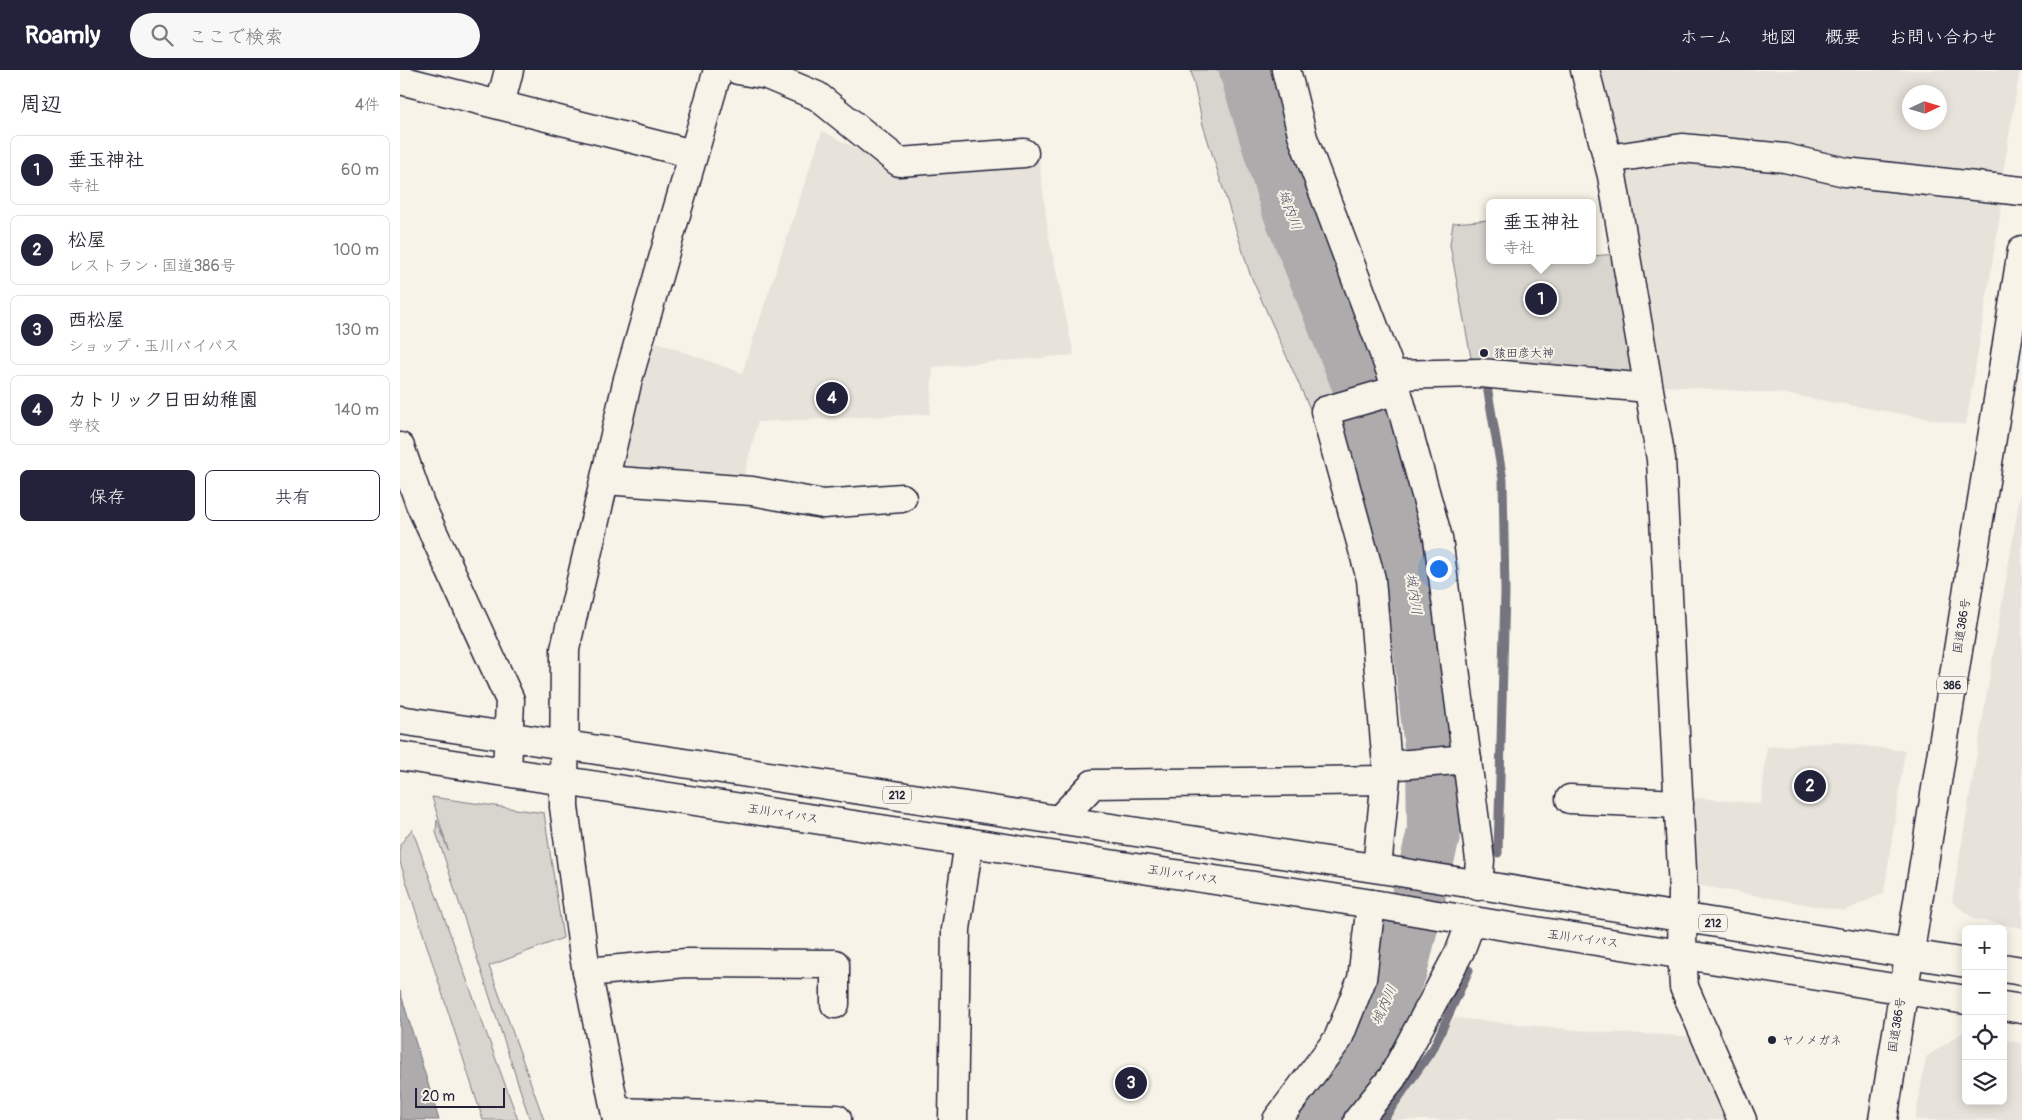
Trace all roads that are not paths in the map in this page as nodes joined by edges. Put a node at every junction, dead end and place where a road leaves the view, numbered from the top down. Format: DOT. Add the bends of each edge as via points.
graph roads {
  1 [pos="509,70"];
  2 [pos="718,70"];
  3 [pos="738,70"];
  4 [pos="1286,70"];
  5 [pos="1585,70"];
  6 [pos="400,80"];
  7 [pos="500,105"];
  8 [pos="1024,153"];
  9 [pos="693,154"];
  10 [pos="1608,158"];
  11 [pos="2022,191"];
  12 [pos="2022,250"];
  13 [pos="1395,383"];
  14 [pos="1648,388"];
  15 [pos="400,448"];
  16 [pos="605,480"];
  17 [pos="902,498"];
  18 [pos="400,720"];
  19 [pos="508,735"];
  20 [pos="564,746"];
  21 [pos="401,756"];
  22 [pos="1467,759"];
  23 [pos="507,772"];
  24 [pos="1386,773"];
  25 [pos="564,781"];
  26 [pos="1570,799"];
  27 [pos="1679,804"];
  28 [pos="1059,820"];
  29 [pos="969,842"];
  30 [pos="1385,870"];
  31 [pos="1469,884"];
  32 [pos="1375,905"];
  33 [pos="1683,918"];
  34 [pos="1462,920"];
  35 [pos="1682,953"];
  36 [pos="1909,954"];
  37 [pos="1962,962"];
  38 [pos="2007,969"];
  39 [pos="2022,971"];
  40 [pos="587,972"];
  41 [pos="1903,989"];
  42 [pos="1962,999"];
  43 [pos="834,1004"];
  44 [pos="2007,1007"];
  45 [pos="2022,1009"];
  46 [pos="617,1116"];
  47 [pos="836,1118"];
  48 [pos="952,1120"];
  49 [pos="1277,1120"];
  50 [pos="1358,1120"];
  51 [pos="1742,1120"];
  52 [pos="1883,1120"];
  1 -- 7 [label="main road"];
  2 -- 9 [label="main road"];
  3 -- 8 [label="main road" via="766,75 817,96 898,162"];
  4 -- 13 [label="main road" via="1303,138"];
  5 -- 10 [label="main road"];
  6 -- 7 [label="main road"];
  7 -- 9 [label="main road"];
  9 -- 16 [label="main road" via="628,379"];
  10 -- 11 [label="main road" via="1682,148 1785,158 1845,172"];
  10 -- 14 [label="main road"];
  12 -- 36 [label="main road, 国道386号 / 386"];
  13 -- 14 [label="main road" via="1480,373"];
  13 -- 22 [label="main road" via="1438,538"];
  13 -- 24 [label="main road" via="1325,411 1371,580"];
  14 -- 27 [label="main road" via="1661,458"];
  15 -- 19 [label="main road" via="420,504 510,700"];
  16 -- 17 [label="main road" via="752,491 823,504"];
  16 -- 20 [label="main road" via="565,649"];
  18 -- 19 [label="main road, 212"];
  19 -- 20 [label="main road, 212"];
  19 -- 23 [label="main road"];
  20 -- 25 [label="main road"];
  20 -- 28 [label="main road, 212"];
  21 -- 23 [label="main road, 玉川バイパス"];
  22 -- 24 [label="main road"];
  22 -- 31 [label="main road" via="1480,860"];
  23 -- 25 [label="main road, 玉川バイパス"];
  24 -- 28 [label="main road" via="1093,784"];
  24 -- 30 [label="main road"];
  25 -- 29 [label="main road, 玉川バイパス"];
  25 -- 40 [label="main road" via="564,807"];
  26 -- 27 [label="main road"];
  27 -- 33 [label="main road"];
  28 -- 30 [label="main road, 212"];
  29 -- 32 [label="main road, 玉川バイパス"];
  29 -- 48 [label="main road" via="956,929"];
  30 -- 31 [label="main road, 212"];
  31 -- 33 [label="main road, 212"];
  32 -- 34 [label="main road, 玉川バイパス"];
  32 -- 49 [label="main road" via="1362,979 1338,1039"];
  33 -- 35 [label="main road"];
  33 -- 36 [label="main road, 212"];
  34 -- 35 [label="main road, 玉川バイパス"];
  34 -- 50 [label="main road" via="1460,951 1392,1078"];
  35 -- 41 [label="main road, 玉川バイパス"];
  35 -- 51 [label="main road" via="1684,987"];
  36 -- 37 [label="main road, 212"];
  36 -- 41 [label="main road, 国道386号 / 386"];
  38 -- 39 [label="main road"];
  40 -- 43 [label="main road" via="686,963 835,964"];
  40 -- 46 [label="main road"];
  41 -- 42 [label="main road, 玉川バイパス"];
  41 -- 52 [label="main road, 国道386号 / 386"];
  44 -- 45 [label="main road"];
  46 -- 47 [label="main road"];
}
